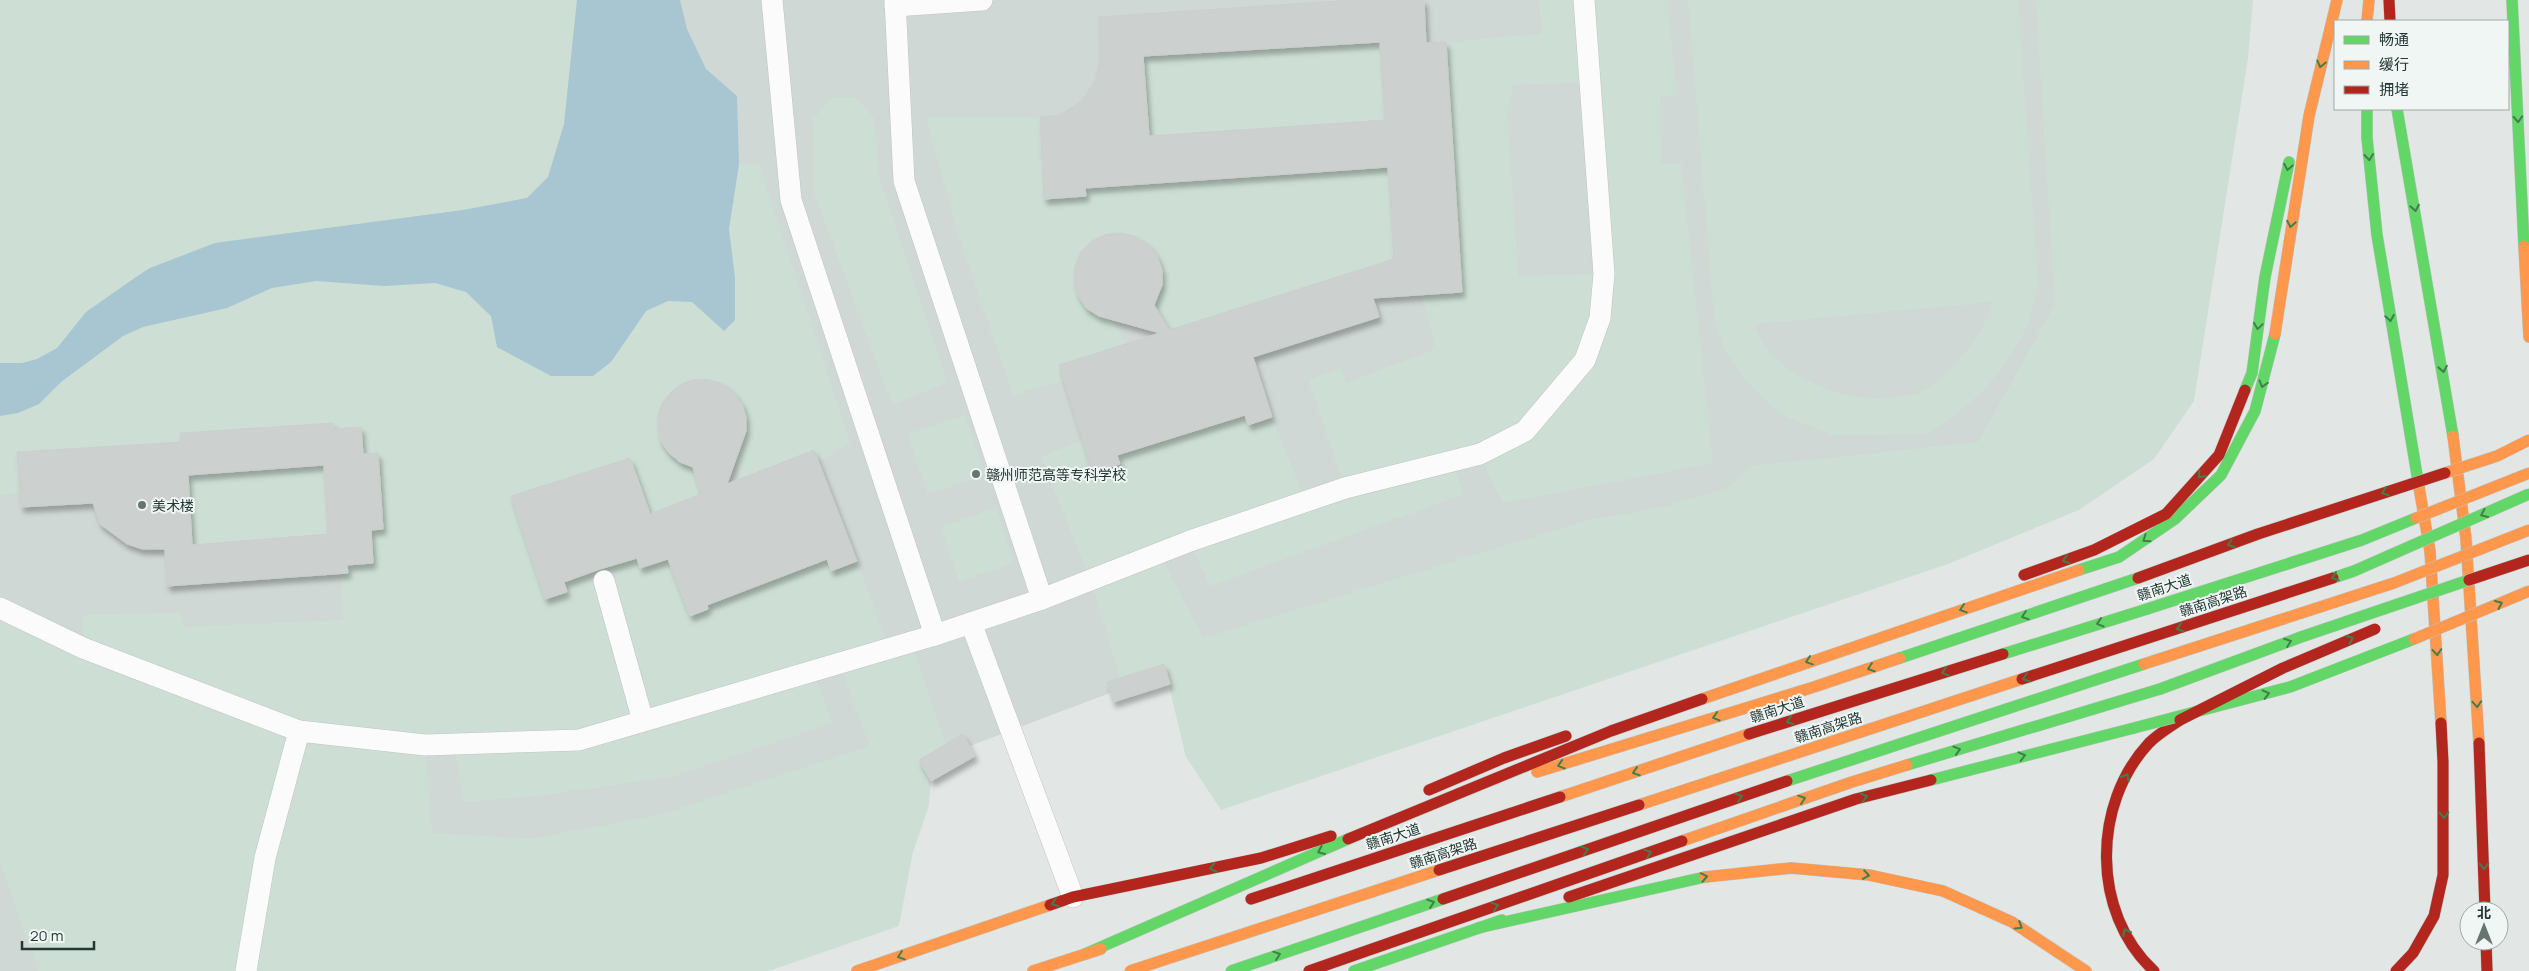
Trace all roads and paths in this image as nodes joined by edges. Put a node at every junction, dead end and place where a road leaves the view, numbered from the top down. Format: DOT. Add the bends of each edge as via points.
graph roads {
  1 [pos="772,0"];
  2 [pos="982,0"];
  3 [pos="1584,0"];
  4 [pos="2326,0"];
  5 [pos="2337,0"];
  6 [pos="2369,0"];
  7 [pos="2389,0"];
  8 [pos="2512,0"];
  9 [pos="895,3"];
  10 [pos="2367,20"];
  11 [pos="2390,20"];
  12 [pos="2367,110"];
  13 [pos="2397,110"];
  14 [pos="2529,337"];
  15 [pos="2529,440"];
  16 [pos="2529,473"];
  17 [pos="2529,494"];
  18 [pos="2529,530"];
  19 [pos="2529,561"];
  20 [pos="2010,580"];
  21 [pos="604,581"];
  22 [pos="2529,591"];
  23 [pos="1042,599"];
  24 [pos="0,608"];
  25 [pos="2420,609"];
  26 [pos="1897,619"];
  27 [pos="971,623"];
  28 [pos="2384,625"];
  29 [pos="935,635"];
  30 [pos="2197,711"];
  31 [pos="643,721"];
  32 [pos="298,731"];
  33 [pos="1415,797"];
  34 [pos="1417,809"];
  35 [pos="1344,828"];
  36 [pos="1308,843"];
  37 [pos="1073,897"];
  38 [pos="2485,901"];
  39 [pos="1235,904"];
  40 [pos="1207,914"];
  41 [pos="1479,928"];
  42 [pos="1366,951"];
  43 [pos="2486,951"];
  44 [pos="1085,954"];
  45 [pos="246,971"];
  46 [pos="857,971"];
  47 [pos="1033,971"];
  48 [pos="1130,971"];
  49 [pos="1231,971"];
  50 [pos="1309,971"];
  51 [pos="1354,971"];
  52 [pos="2086,971"];
  53 [pos="2154,971"];
  54 [pos="2396,971"];
  55 [pos="2487,971"];
  1 -- 29 [label="street" via="791,200"];
  2 -- 9 [label="street"];
  3 -- 23 [label="street" via="1604,274 1600,318 1584,360 1526,432 1480,454 1345,488 1190,540"];
  4 -- 20 [label="main road, one-way" via="2306,78 2265,277 2252,373 2219,455 2166,514 2094,550"];
  5 -- 34 [label="main road, one-way" via="2309,116 2272,350 2255,410 2221,475 2175,519 2119,557 1790,667 1612,731"];
  6 -- 10 [label="main road"];
  7 -- 11 [label="main road"];
  8 -- 14 [label="main road, one-way"];
  9 -- 23 [label="street" via="904,181"];
  12 -- 54 [label="main road, one-way" via="2377,235 2430,551 2443,762 2443,875 2434,916 2413,953"];
  13 -- 38 [label="main road, one-way" via="2449,405 2466,538 2480,751"];
  15 -- 34 [label="main road, one-way, bridge" via="2498,456 2267,531 1814,687"];
  16 -- 39 [label="main road, 赣南大道, one-way, bridge" via="2362,540 1826,709"];
  17 -- 48 [label="main road, 赣南高架路, one-way, bridge" via="2354,571"];
  49 -- 18 [label="main road, one-way, bridge" via="1816,771 2394,583"];
  19 -- 25 [label="main road"];
  42 -- 19 [label="main road, one-way, bridge" via="1852,782 2160,689 2301,637"];
  21 -- 31 [label="street"];
  30 -- 22 [label="main road, one-way, bridge" via="2290,687"];
  23 -- 27 [label="street"];
  24 -- 32 [label="street" via="83,648"];
  26 -- 33 [label="main road" via="1504,758"];
  27 -- 29 [label="street"];
  27 -- 37 [label="street"];
  30 -- 28 [label="main road, one-way, bridge" via="2283,668"];
  29 -- 31 [label="street"];
  41 -- 30 [label="main road, one-way, bridge" via="1856,799"];
  53 -- 30 [label="main road, one-way, bridge" via="2127,936 2114,904 2104,854 2109,814 2126,775 2150,742"];
  31 -- 32 [label="street" via="579,740 454,745"];
  32 -- 45 [label="street" via="265,858"];
  34 -- 36 [label="main road"];
  34 -- 44 [label="main road, one-way"];
  35 -- 36 [label="main road"];
  36 -- 37 [label="main road, one-way" via="1261,858"];
  37 -- 46 [label="main road, one-way"];
  40 -- 44 [label="main road"];
  41 -- 42 [label="main road"];
  41 -- 51 [label="main road"];
  41 -- 52 [label="main road, one-way" via="1708,876 1791,868 1869,875 1943,891 2012,922"];
  42 -- 50 [label="main road"];
  43 -- 55 [label="main road"];
  44 -- 47 [label="main road"];
}
